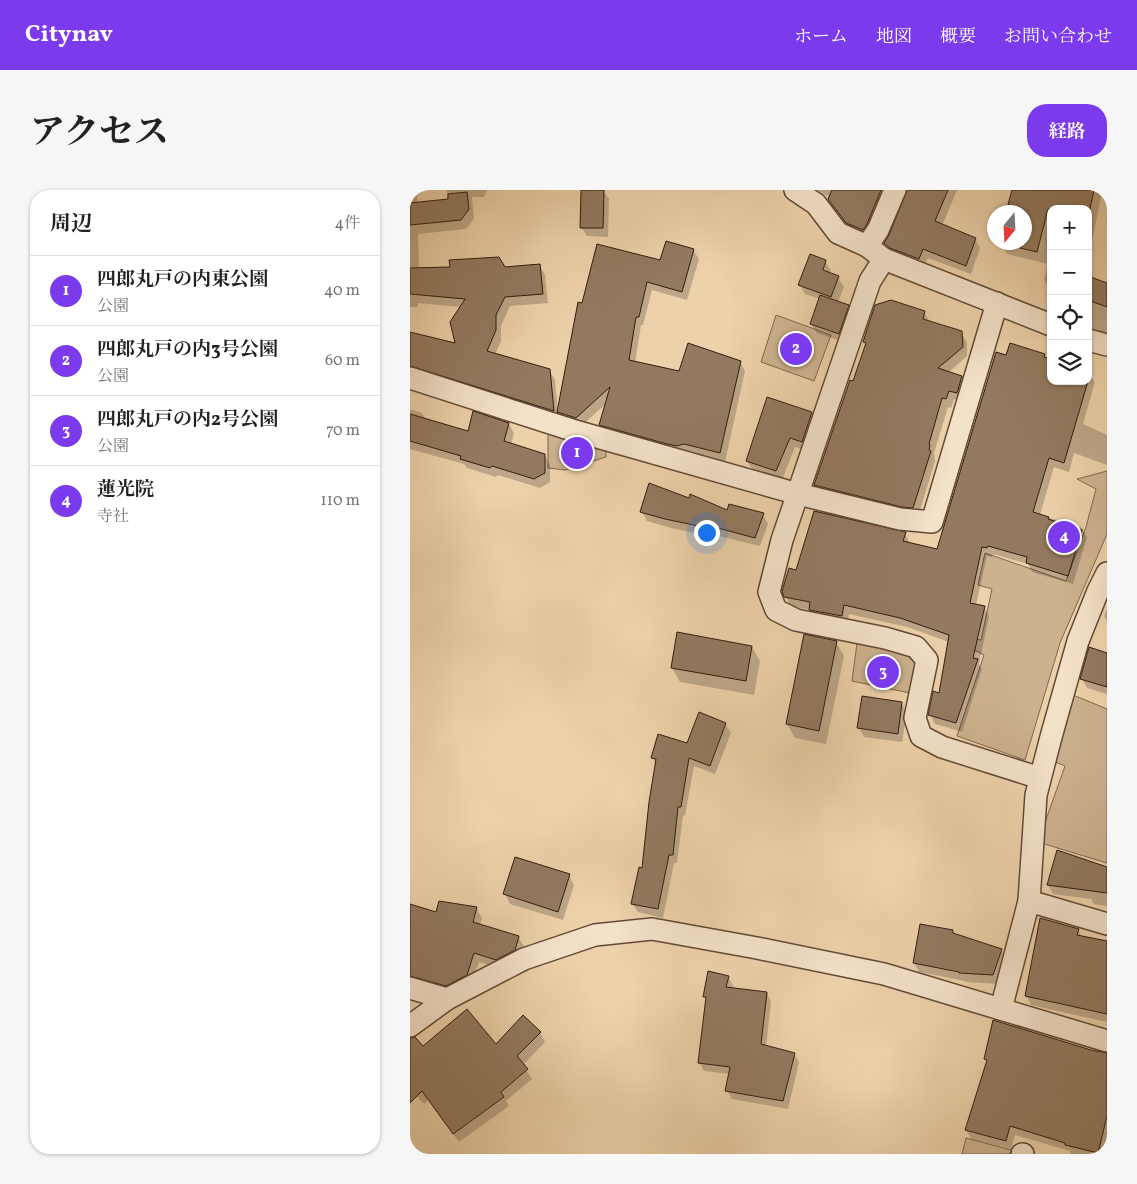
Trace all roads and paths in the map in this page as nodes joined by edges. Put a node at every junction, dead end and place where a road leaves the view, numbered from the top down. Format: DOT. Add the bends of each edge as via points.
graph roads {
  1 [pos="795,190"];
  2 [pos="895,190"];
  3 [pos="867,246"];
  4 [pos="884,259"];
  5 [pos="997,303"];
  6 [pos="1047,323"];
  7 [pos="1092,341"];
  8 [pos="1107,345"];
  9 [pos="410,378"];
  10 [pos="798,494"];
  11 [pos="1107,573"];
  12 [pos="1040,778"];
  13 [pos="1029,901"];
  14 [pos="1107,924"];
  15 [pos="410,988"];
  16 [pos="447,999"];
  17 [pos="1001,1009"];
  18 [pos="410,1026"];
  19 [pos="1107,1041"];
  1 -- 3 [label="street" via="816,204 838,233"];
  2 -- 3 [label="street" via="878,230"];
  3 -- 4 [label="street"];
  4 -- 5 [label="street"];
  4 -- 10 [label="street" via="870,281"];
  5 -- 6 [label="street"];
  5 -- 10 [label="street" via="932,522 900,519"];
  7 -- 8 [label="street"];
  9 -- 10 [label="street" via="572,430"];
  10 -- 12 [label="street" via="769,592 776,610 796,620 916,647 927,660 916,718 921,736 942,747"];
  11 -- 12 [label="street" via="1078,642"];
  12 -- 13 [label="street"];
  13 -- 14 [label="street"];
  13 -- 17 [label="street"];
  15 -- 16 [label="street"];
  16 -- 17 [label="street" via="524,959 595,935 652,929 884,974"];
  16 -- 18 [label="street"];
  17 -- 19 [label="street"];
}
